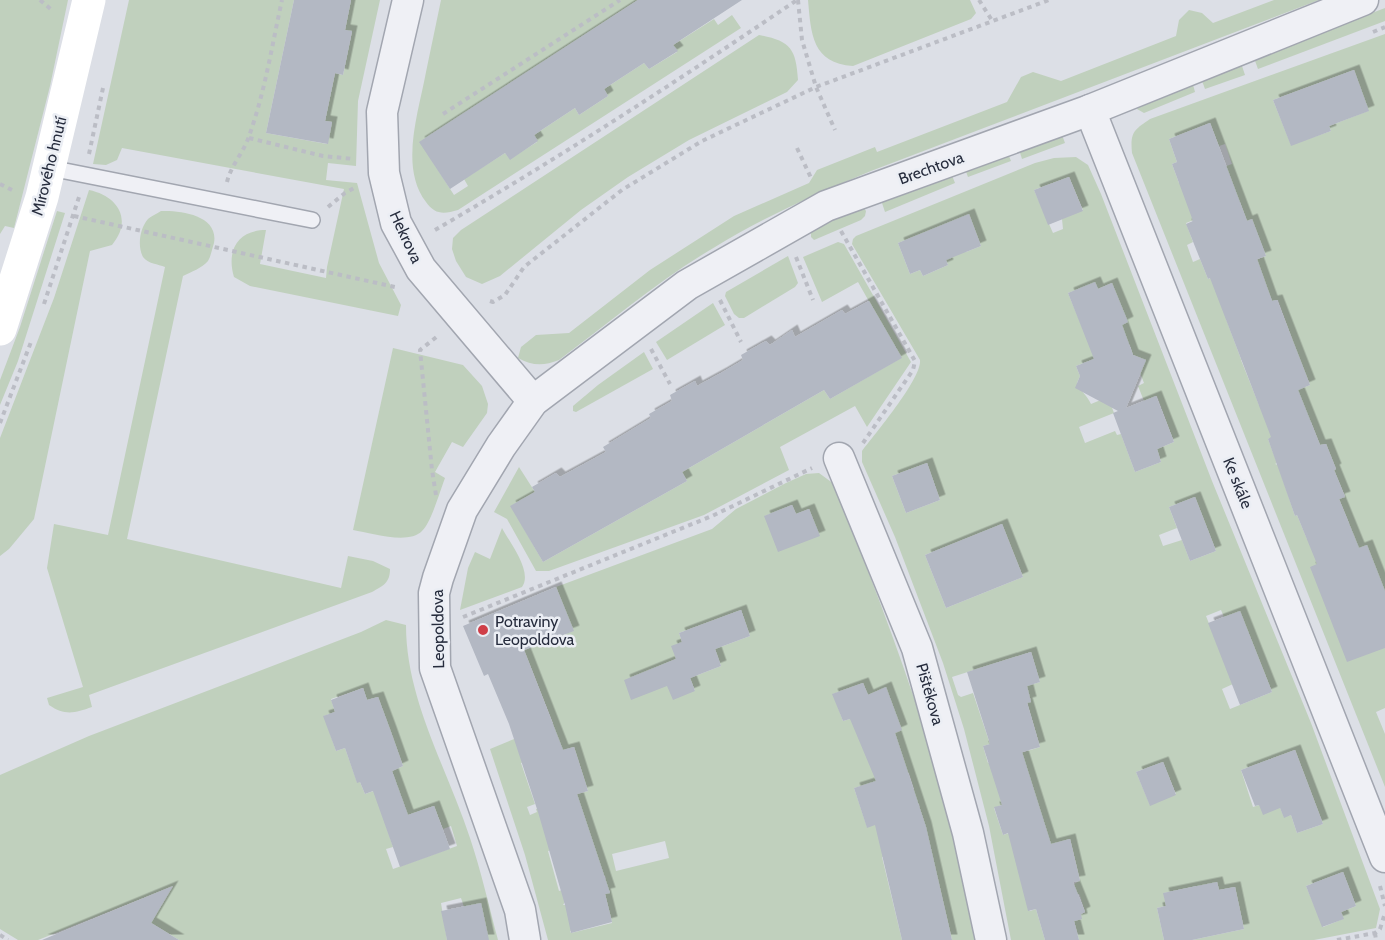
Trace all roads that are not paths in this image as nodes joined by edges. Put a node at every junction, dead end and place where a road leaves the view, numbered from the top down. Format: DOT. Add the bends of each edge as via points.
graph roads {
  1 [pos="89,0"];
  2 [pos="408,0"];
  3 [pos="1363,0"];
  4 [pos="1090,110"];
  5 [pos="50,168"];
  6 [pos="312,220"];
  7 [pos="0,329"];
  8 [pos="533,401"];
  9 [pos="839,458"];
  10 [pos="1382,870"];
  11 [pos="525,940"];
  12 [pos="991,940"];
  1 -- 5 [label="main road, Mírového hnutí"];
  2 -- 8 [label="street, Hekrova" via="374,166 396,223 421,269"];
  3 -- 4 [label="street, Brechtova"];
  4 -- 8 [label="street, Brechtova" via="826,206 687,285"];
  4 -- 10 [label="street, Ke skále"];
  5 -- 6 [label="lane"];
  5 -- 7 [label="main road, Mírového hnutí"];
  8 -- 11 [label="street, Leopoldova" via="462,510 434,593 435,668 520,910"];
  9 -- 12 [label="street, Pištěkova" via="917,648 969,833"];
}
